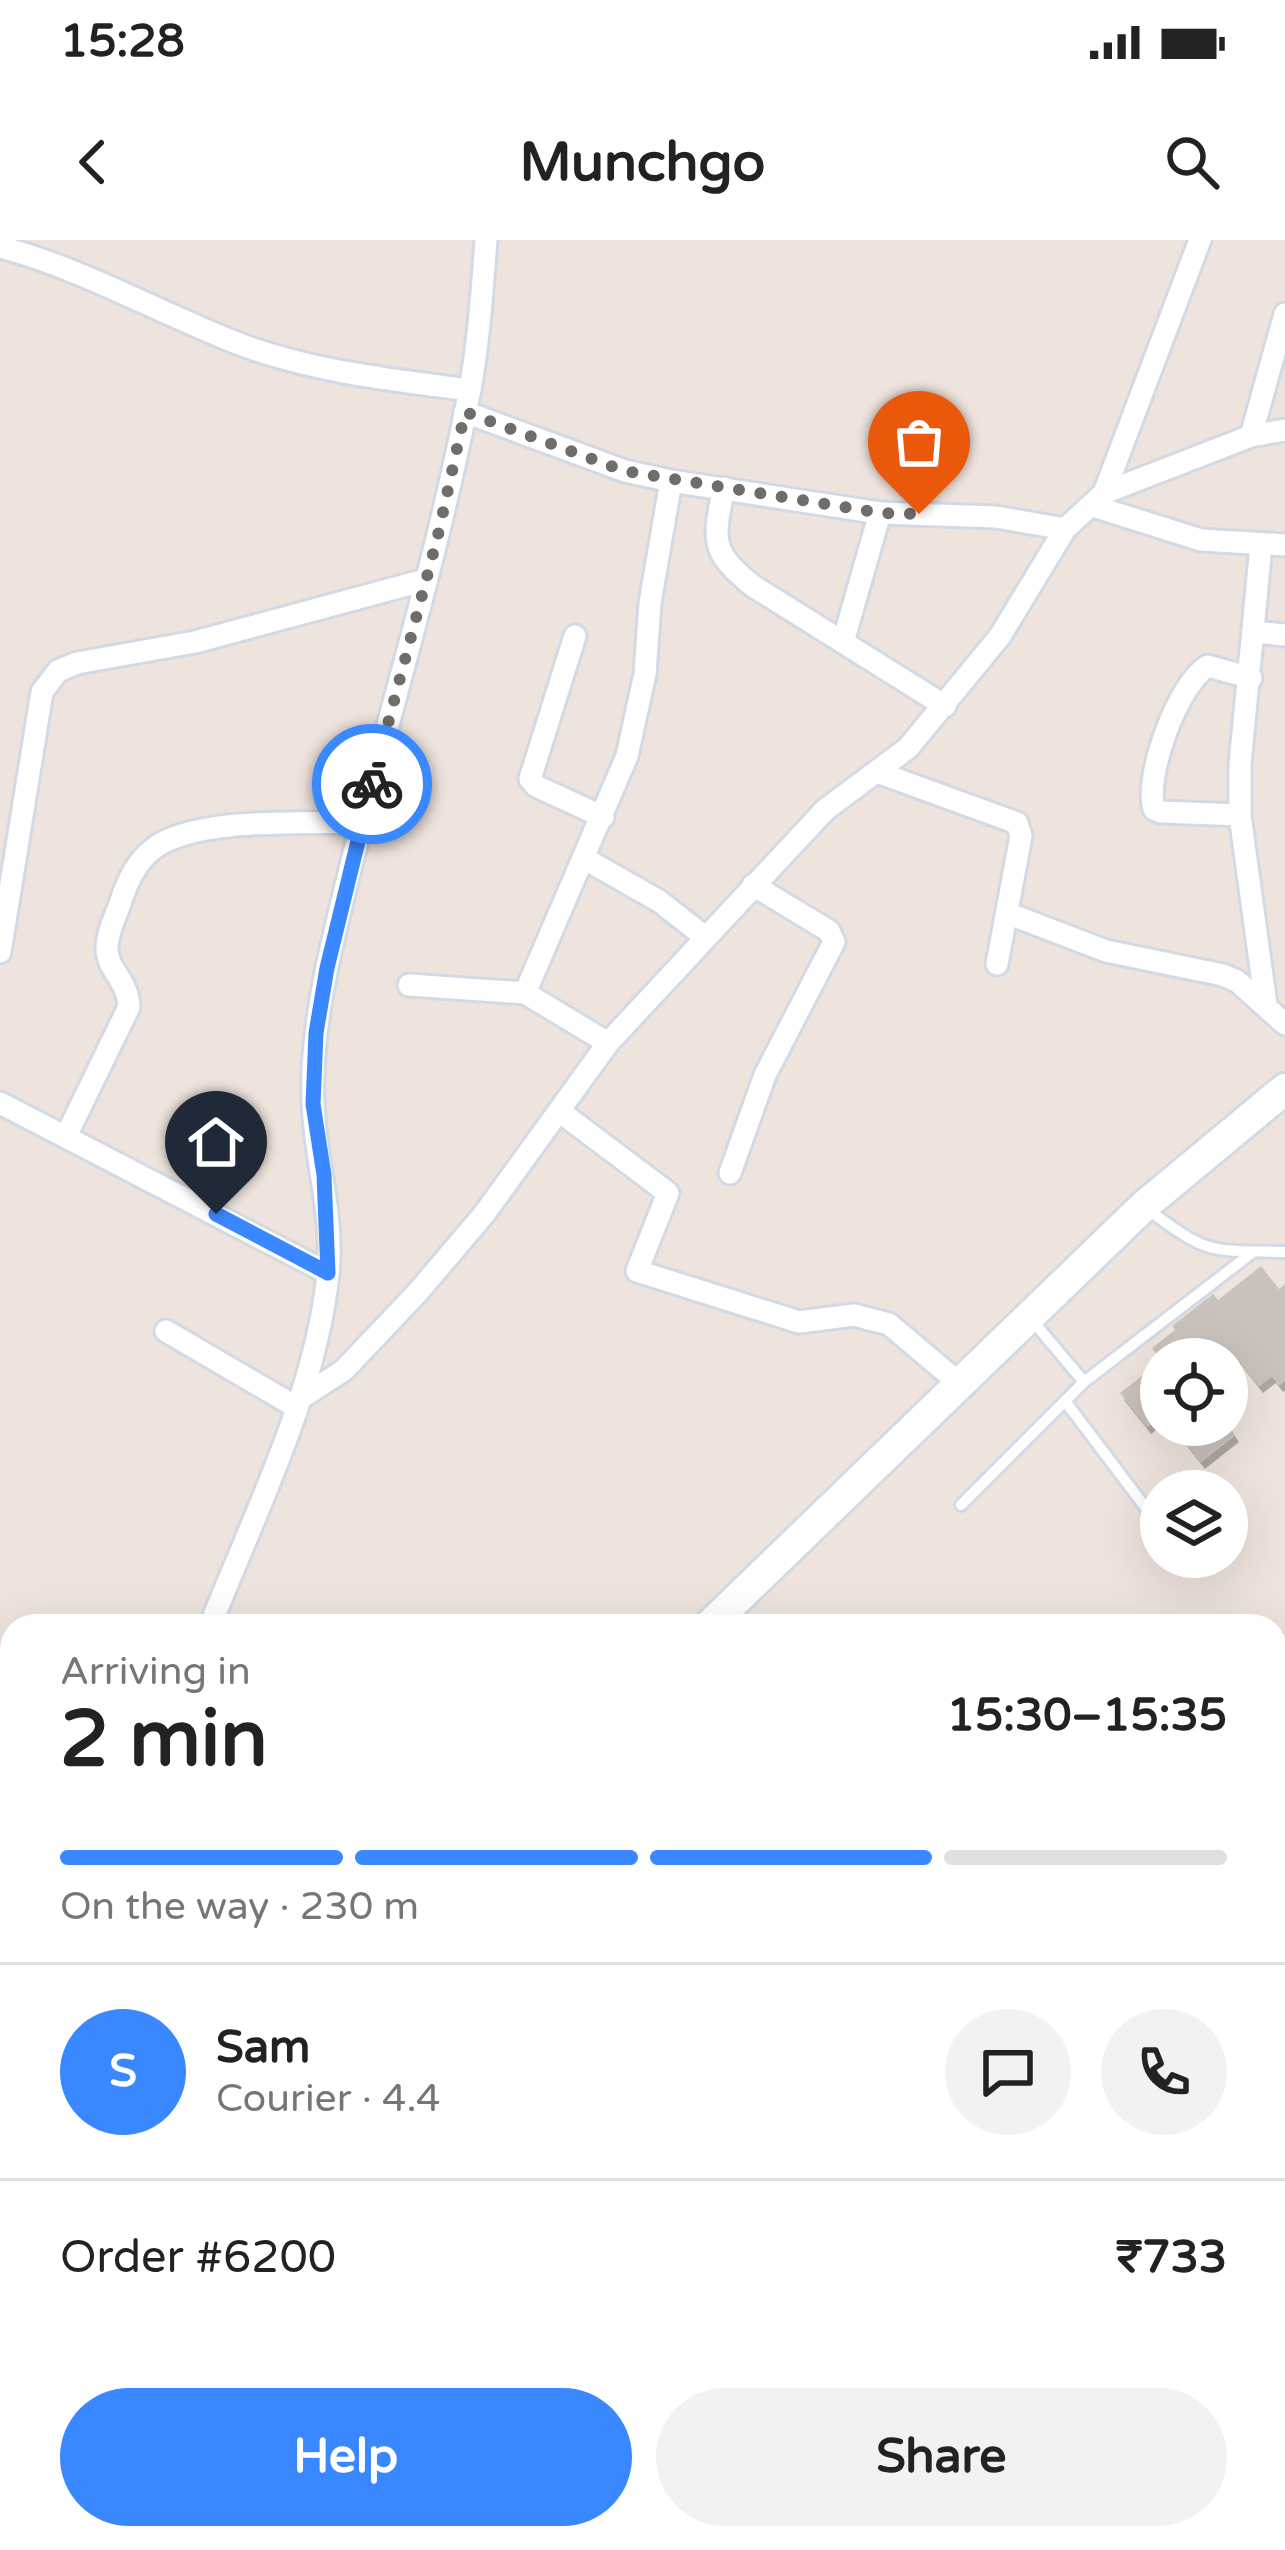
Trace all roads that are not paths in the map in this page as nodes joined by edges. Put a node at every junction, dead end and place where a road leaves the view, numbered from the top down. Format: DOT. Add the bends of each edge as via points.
graph roads {
  1 [pos="486,240"];
  2 [pos="1200,240"];
  3 [pos="0,247"];
  4 [pos="1285,314"];
  5 [pos="468,401"];
  6 [pos="1285,430"];
  7 [pos="1251,436"];
  8 [pos="671,481"];
  9 [pos="724,488"];
  10 [pos="1098,499"];
  11 [pos="880,513"];
  12 [pos="1065,529"];
  13 [pos="1285,545"];
  14 [pos="1262,546"];
  15 [pos="425,580"];
  16 [pos="1255,632"];
  17 [pos="1285,635"];
  18 [pos="575,636"];
  19 [pos="843,642"];
  20 [pos="1251,678"];
  21 [pos="945,706"];
  22 [pos="877,772"];
  23 [pos="1240,815"];
  24 [pos="603,818"];
  25 [pos="363,822"];
  26 [pos="585,859"];
  27 [pos="753,885"];
  28 [pos="1006,913"];
  29 [pos="705,937"];
  30 [pos="0,952"];
  31 [pos="997,964"];
  32 [pos="409,985"];
  33 [pos="525,993"];
  34 [pos="1266,1005"];
  35 [pos="1285,1024"];
  36 [pos="608,1043"];
  37 [pos="1285,1089"];
  38 [pos="0,1103"];
  39 [pos="559,1111"];
  40 [pos="66,1136"];
  41 [pos="730,1173"];
  42 [pos="1144,1205"];
  43 [pos="1253,1252"];
  44 [pos="1285,1252"];
  45 [pos="328,1273"];
  46 [pos="1029,1317"];
  47 [pos="166,1331"];
  48 [pos="1084,1382"];
  49 [pos="959,1384"];
  50 [pos="1065,1401"];
  51 [pos="297,1404"];
  52 [pos="1140,1500"];
  53 [pos="961,1505"];
  54 [pos="215,1614"];
  55 [pos="721,1614"];
  1 -- 5 [label="street"];
  2 -- 10 [label="street"];
  3 -- 5 [label="street" via="242,345"];
  4 -- 7 [label="street"];
  5 -- 8 [label="street" via="625,471"];
  5 -- 15 [label="street"];
  6 -- 7 [label="street"];
  7 -- 10 [label="street"];
  8 -- 9 [label="street"];
  8 -- 24 [label="street" via="645,674"];
  9 -- 11 [label="street"];
  9 -- 19 [label="street" via="715,531 726,565"];
  10 -- 12 [label="street"];
  10 -- 14 [label="street" via="1201,540"];
  11 -- 12 [label="street"];
  11 -- 19 [label="street"];
  12 -- 21 [label="street" via="1000,636"];
  13 -- 14 [label="street"];
  14 -- 16 [label="street"];
  15 -- 25 [label="street"];
  15 -- 30 [label="street" via="58,671 42,692"];
  16 -- 17 [label="street"];
  16 -- 20 [label="street"];
  18 -- 24 [label="street" via="530,779"];
  19 -- 21 [label="street"];
  20 -- 23 [label="street"];
  20 -- 23 [label="street" via="1208,666 1191,680 1171,717 1150,795 1161,812"];
  21 -- 22 [label="street"];
  22 -- 27 [label="street" via="825,810"];
  22 -- 28 [label="street" via="1017,823"];
  23 -- 34 [label="street"];
  24 -- 26 [label="street"];
  25 -- 40 [label="street" via="221,826 151,850 125,888 106,944 129,1007"];
  25 -- 45 [label="street" via="316,1033 313,1104"];
  26 -- 29 [label="street"];
  26 -- 33 [label="street"];
  27 -- 29 [label="street"];
  27 -- 41 [label="street" via="829,931 834,942 766,1075"];
  28 -- 31 [label="street"];
  28 -- 34 [label="street" via="1106,951 1223,975"];
  29 -- 36 [label="street"];
  32 -- 33 [label="street"];
  33 -- 36 [label="street"];
  34 -- 35 [label="street"];
  36 -- 39 [label="street"];
  37 -- 42 [label="street"];
  38 -- 40 [label="street"];
  39 -- 49 [label="street" via="668,1193 637,1271 799,1322 854,1316 889,1324"];
  39 -- 51 [label="street" via="418,1292 344,1370"];
  40 -- 45 [label="street"];
  42 -- 43 [label="lane" via="1194,1244"];
  42 -- 46 [label="street"];
  43 -- 44 [label="lane"];
  43 -- 48 [label="lane"];
  45 -- 51 [label="street"];
  46 -- 48 [label="lane"];
  46 -- 49 [label="street"];
  47 -- 51 [label="street"];
  48 -- 50 [label="lane"];
  49 -- 55 [label="street"];
  50 -- 52 [label="lane"];
  50 -- 53 [label="lane"];
  51 -- 54 [label="street"];
}
